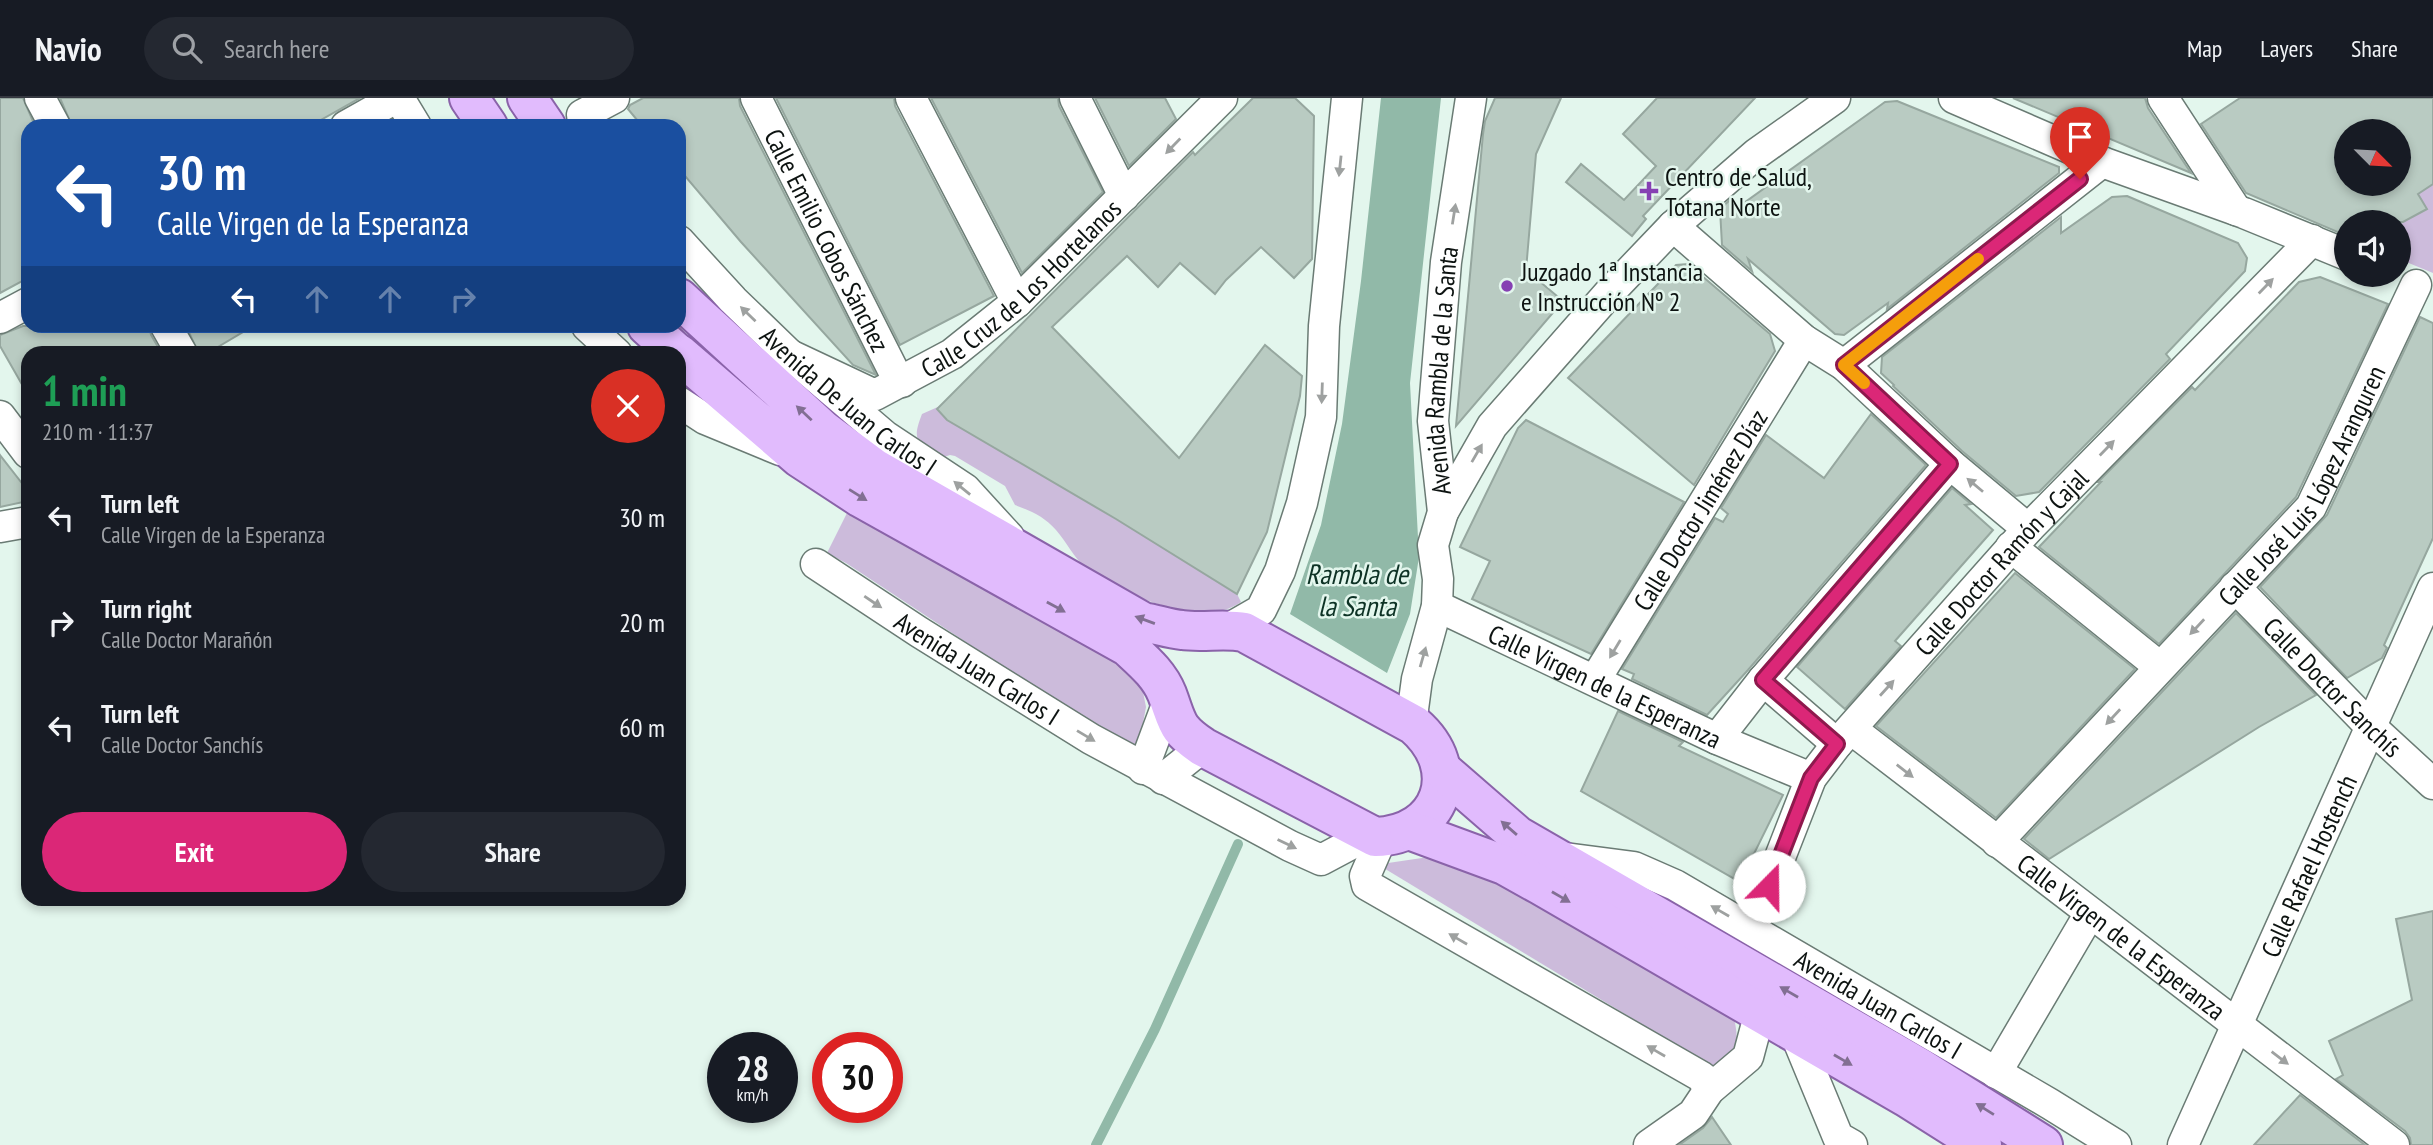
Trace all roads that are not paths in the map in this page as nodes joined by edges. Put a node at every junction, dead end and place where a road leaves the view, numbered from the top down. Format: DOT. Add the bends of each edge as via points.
graph roads {
  1 [pos="40,98"];
  2 [pos="397,98"];
  3 [pos="469,98"];
  4 [pos="527,98"];
  5 [pos="614,98"];
  6 [pos="756,98"];
  7 [pos="911,98"];
  8 [pos="1075,98"];
  9 [pos="1222,98"];
  10 [pos="1347,98"];
  11 [pos="1471,98"];
  12 [pos="1954,98"];
  13 [pos="2163,98"];
  14 [pos="1821,103"];
  15 [pos="1194,108"];
  16 [pos="581,113"];
  17 [pos="51,119"];
  18 [pos="359,119"];
  19 [pos="411,119"];
  20 [pos="483,119"];
  21 [pos="540,119"];
  22 [pos="2102,162"];
  23 [pos="1124,196"];
  24 [pos="2236,210"];
  25 [pos="1673,226"];
  26 [pos="2312,240"];
  27 [pos="2334,249"];
  28 [pos="686,250"];
  29 [pos="2414,284"];
  30 [pos="1017,302"];
  31 [pos="686,304"];
  32 [pos="21,307"];
  33 [pos="0,318"];
  34 [pos="594,333"];
  35 [pos="655,333"];
  36 [pos="1804,340"];
  37 [pos="608,346"];
  38 [pos="670,346"];
  39 [pos="790,355"];
  40 [pos="686,360"];
  41 [pos="1844,365"];
  42 [pos="902,382"];
  43 [pos="686,407"];
  44 [pos="0,416"];
  45 [pos="21,444"];
  46 [pos="800,458"];
  47 [pos="1950,464"];
  48 [pos="1443,512"];
  49 [pos="21,523"];
  50 [pos="0,527"];
  51 [pos="2019,538"];
  52 [pos="1026,555"];
  53 [pos="816,564"];
  54 [pos="2235,587"];
  55 [pos="2433,588"];
  56 [pos="1437,606"];
  57 [pos="1220,630"];
  58 [pos="2160,667"];
  59 [pos="1595,680"];
  60 [pos="1763,680"];
  61 [pos="1168,698"];
  62 [pos="1411,724"];
  63 [pos="2370,726"];
  64 [pos="1844,737"];
  65 [pos="1717,739"];
  66 [pos="1203,747"];
  67 [pos="1442,770"];
  68 [pos="1153,774"];
  69 [pos="1811,778"];
  70 [pos="2433,784"];
  71 [pos="1387,834"];
  72 [pos="1997,842"];
  73 [pos="1557,857"];
  74 [pos="2090,913"];
  75 [pos="1752,929"];
  76 [pos="1760,1012"];
  77 [pos="2237,1026"];
  78 [pos="1796,1033"];
  79 [pos="1996,1073"];
  80 [pos="1709,1090"];
  81 [pos="1649,1145"];
  82 [pos="1852,1145"];
  83 [pos="1982,1145"];
  84 [pos="2042,1145"];
  85 [pos="2116,1145"];
  86 [pos="2183,1145"];
  87 [pos="2394,1145"];
  1 -- 17 [label="street"];
  2 -- 18 [label="street"];
  2 -- 19 [label="street"];
  3 -- 20 [label="main road"];
  4 -- 21 [label="main road"];
  5 -- 16 [label="street"];
  6 -- 42 [label="street, Calle Emilio Cobos Sánchez"];
  7 -- 30 [label="street"];
  8 -- 23 [label="street"];
  9 -- 15 [label="street, Calle Cruz de Los Hortelanos"];
  10 -- 57 [label="street, one-way" via="1324,326 1321,417 1303,503 1261,610"];
  48 -- 11 [label="street, Avenida Rambla de la Santa, one-way" via="1433,421 1446,262"];
  12 -- 22 [label="street"];
  13 -- 24 [label="street"];
  14 -- 25 [label="street"];
  15 -- 23 [label="street, Calle Cruz de Los Hortelanos, one-way"];
  22 -- 24 [label="street"];
  22 -- 41 [label="street"];
  23 -- 30 [label="street, Calle Cruz de Los Hortelanos"];
  24 -- 26 [label="street"];
  25 -- 36 [label="street"];
  48 -- 25 [label="street, one-way" via="1492,426"];
  26 -- 27 [label="street"];
  51 -- 26 [label="street, Calle Doctor Ramón y Cajal, one-way"];
  39 -- 28 [label="street, Avenida De Juan Carlos I, one-way"];
  29 -- 54 [label="street, Calle José Luis López Aranguren" via="2311,507"];
  30 -- 42 [label="street, Calle Cruz de Los Hortelanos" via="952,354"];
  52 -- 31 [label="main road, one-way" via="874,468 823,430"];
  32 -- 33 [label="street"];
  34 -- 37 [label="street"];
  35 -- 38 [label="main road"];
  36 -- 41 [label="street"];
  36 -- 59 [label="street, Calle Doctor Jiménez Díaz, one-way"];
  39 -- 42 [label="street, Calle Cruz de Los Hortelanos" via="875,395"];
  52 -- 39 [label="street, Avenida De Juan Carlos I, one-way" via="965,489 885,436"];
  40 -- 46 [label="main road"];
  41 -- 47 [label="street"];
  43 -- 46 [label="street" via="705,419"];
  44 -- 45 [label="street"];
  46 -- 61 [label="main road, one-way" via="861,498 1128,647 1152,669"];
  51 -- 47 [label="street, one-way"];
  47 -- 60 [label="street"];
  48 -- 56 [label="street, Avenida Rambla de la Santa" via="1433,545"];
  49 -- 50 [label="street"];
  51 -- 58 [label="street"];
  64 -- 51 [label="street, Calle Doctor Ramón y Cajal, one-way"];
  57 -- 52 [label="main road, one-way" via="1182,630 1143,622"];
  53 -- 68 [label="street, Avenida Juan Carlos I, one-way" via="942,647"];
  54 -- 58 [label="street, Calle José Luis López Aranguren, one-way"];
  54 -- 63 [label="street, Calle Doctor Sanchís"];
  55 -- 63 [label="street, Calle Rafael Hostench"];
  56 -- 59 [label="street, Calle Virgen de la Esperanza"];
  62 -- 56 [label="street, Avenida Rambla de la Santa, one-way" via="1417,679"];
  57 -- 61 [label="main road" via="1190,643 1174,662"];
  57 -- 62 [label="main road" via="1260,639"];
  58 -- 72 [label="street, Calle José Luis López Aranguren, one-way"];
  59 -- 65 [label="street, Calle Virgen de la Esperanza"];
  60 -- 64 [label="street, Calle Virgen de la Esperanza"];
  60 -- 65 [label="street"];
  61 -- 66 [label="main road" via="1177,725"];
  61 -- 68 [label="street"];
  62 -- 67 [label="main road" via="1427,737"];
  63 -- 70 [label="street, Calle Doctor Sanchís"];
  63 -- 77 [label="street, Calle Rafael Hostench"];
  64 -- 69 [label="street, Calle Doctor Ramón y Cajal"];
  64 -- 72 [label="street, Calle Virgen de la Esperanza, one-way"];
  65 -- 69 [label="street, Calle Virgen de la Esperanza"];
  66 -- 68 [label="street"];
  66 -- 71 [label="main road"];
  67 -- 71 [label="main road" via="1435,806 1424,820"];
  73 -- 67 [label="main road, one-way" via="1518,836"];
  68 -- 71 [label="street, Avenida Juan Carlos I, one-way" via="1321,860"];
  69 -- 75 [label="street, Calle Doctor Ramón y Cajal"];
  71 -- 76 [label="main road, one-way" via="1504,865"];
  80 -- 71 [label="street, one-way" via="1702,1077 1367,885 1364,876"];
  72 -- 74 [label="street, Calle Virgen de la Esperanza"];
  75 -- 73 [label="street, Avenida Juan Carlos I, one-way" via="1634,867"];
  84 -- 73 [label="main road, one-way" via="1922,1069"];
  74 -- 77 [label="street, Calle Virgen de la Esperanza"];
  74 -- 79 [label="street"];
  75 -- 79 [label="street, Avenida Juan Carlos I"];
  76 -- 78 [label="main road"];
  76 -- 80 [label="street" via="1748,1057"];
  77 -- 86 [label="street, Calle Rafael Hostench"];
  77 -- 87 [label="street, Calle Virgen de la Esperanza, one-way"];
  78 -- 82 [label="street" via="1838,1137"];
  78 -- 83 [label="main road, one-way"];
  79 -- 85 [label="street, Avenida Juan Carlos I"];
  80 -- 81 [label="street" via="1693,1114"];
}
